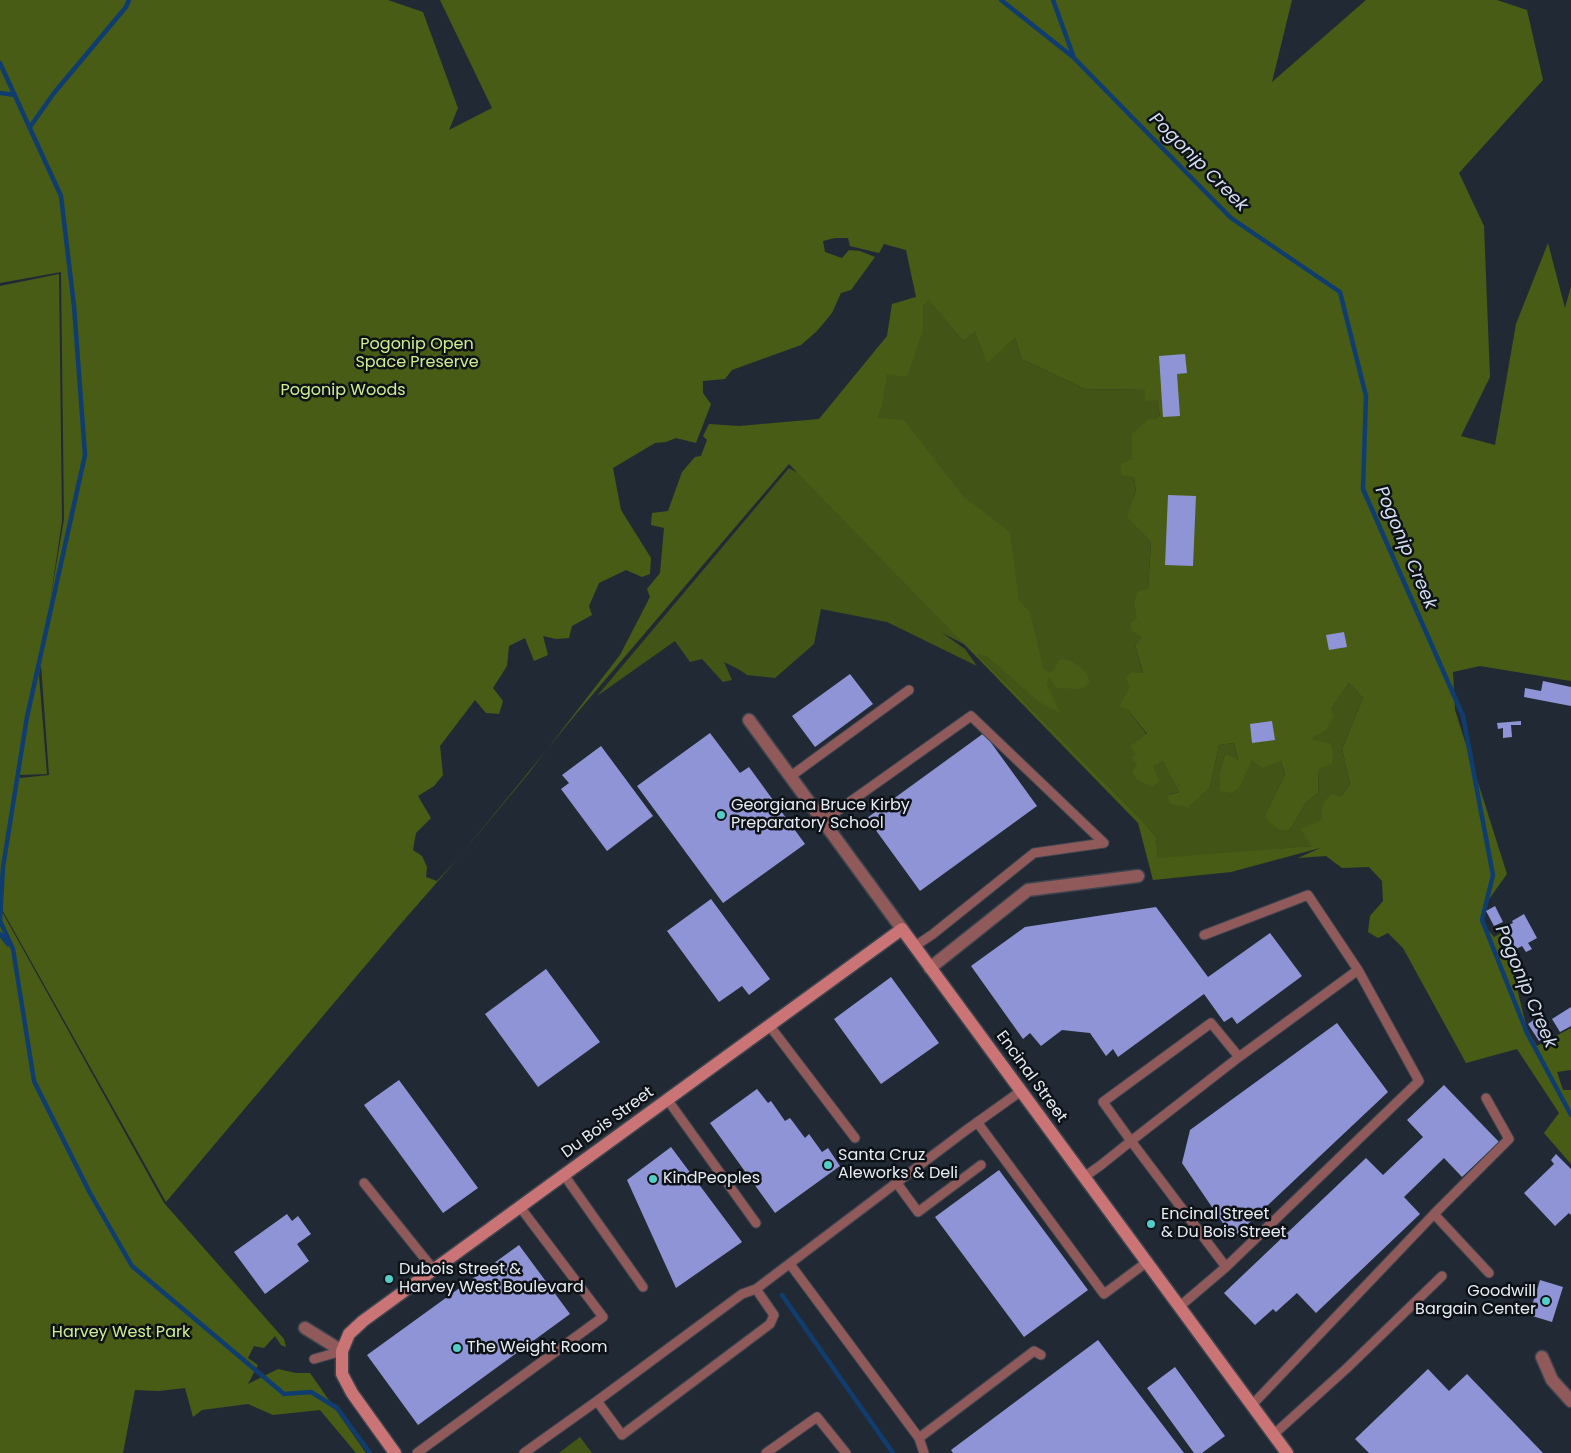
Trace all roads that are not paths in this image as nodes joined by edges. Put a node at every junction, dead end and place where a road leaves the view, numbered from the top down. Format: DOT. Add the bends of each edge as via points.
graph roads {
  1 [pos="909,690"];
  2 [pos="749,720"];
  3 [pos="791,776"];
  4 [pos="823,821"];
  5 [pos="1138,876"];
  6 [pos="902,929"];
  7 [pos="1204,935"];
  8 [pos="915,946"];
  9 [pos="930,968"];
  10 [pos="1358,970"];
  11 [pos="769,1025"];
  12 [pos="1239,1057"];
  13 [pos="1021,1091"];
  14 [pos="1486,1098"];
  15 [pos="667,1099"];
  16 [pos="977,1122"];
  17 [pos="855,1138"];
  18 [pos="1131,1141"];
  19 [pos="981,1164"];
  20 [pos="564,1175"];
  21 [pos="1084,1177"];
  22 [pos="896,1182"];
  23 [pos="364,1183"];
  24 [pos="520,1207"];
  25 [pos="1434,1214"];
  26 [pos="756,1223"];
  27 [pos="1147,1262"];
  28 [pos="790,1264"];
  29 [pos="1226,1267"];
  30 [pos="434,1270"];
  31 [pos="1489,1273"];
  32 [pos="1442,1276"];
  33 [pos="643,1287"];
  34 [pos="756,1289"];
  35 [pos="1179,1306"];
  36 [pos="305,1328"];
  37 [pos="342,1351"];
  38 [pos="1041,1355"];
  39 [pos="1542,1357"];
  40 [pos="314,1359"];
  41 [pos="1570,1398"];
  42 [pos="597,1401"];
  43 [pos="1252,1405"];
  44 [pos="1274,1435"];
  45 [pos="918,1438"];
  46 [pos="395,1453"];
  47 [pos="417,1453"];
  48 [pos="524,1453"];
  49 [pos="766,1453"];
  50 [pos="846,1453"];
  51 [pos="924,1453"];
  52 [pos="1287,1453"];
  1 -- 3 [label="lane"];
  2 -- 3 [label="street, Encinal Street"];
  3 -- 4 [label="street, Encinal Street"];
  4 -- 6 [label="street, Encinal Street"];
  4 -- 8 [label="lane" via="971,716 1104,843 1034,852"];
  5 -- 9 [label="street" via="1028,890"];
  6 -- 8 [label="street, Encinal Street"];
  6 -- 11 [label="street, Du Bois Street"];
  7 -- 10 [label="lane" via="1308,895"];
  8 -- 9 [label="street, Encinal Street"];
  9 -- 13 [label="street, Encinal Street"];
  10 -- 12 [label="lane"];
  10 -- 29 [label="lane" via="1419,1081"];
  11 -- 15 [label="street, Du Bois Street"];
  11 -- 17 [label="lane"];
  12 -- 18 [label="lane"];
  12 -- 18 [label="lane" via="1211,1023 1103,1102"];
  13 -- 16 [label="lane"];
  13 -- 21 [label="street, Encinal Street"];
  14 -- 25 [label="lane" via="1509,1138"];
  15 -- 20 [label="street, Du Bois Street"];
  15 -- 26 [label="lane"];
  16 -- 22 [label="lane"];
  16 -- 27 [label="lane" via="1104,1294"];
  18 -- 21 [label="lane"];
  18 -- 29 [label="lane"];
  19 -- 22 [label="lane" via="918,1212"];
  20 -- 24 [label="street, Du Bois Street"];
  20 -- 33 [label="lane"];
  21 -- 27 [label="street, Encinal Street"];
  22 -- 28 [label="lane"];
  23 -- 30 [label="lane"];
  24 -- 30 [label="street, Du Bois Street"];
  24 -- 47 [label="lane" via="603,1317"];
  25 -- 31 [label="lane"];
  25 -- 43 [label="lane"];
  27 -- 35 [label="street, Encinal Street"];
  28 -- 34 [label="lane"];
  28 -- 45 [label="lane"];
  29 -- 35 [label="lane"];
  30 -- 37 [label="street, Du Bois Street" via="363,1321 349,1334"];
  32 -- 44 [label="lane"];
  34 -- 42 [label="lane" via="742,1294"];
  34 -- 42 [label="lane" via="774,1315 770,1324 622,1435"];
  35 -- 43 [label="street, Encinal Street"];
  36 -- 37 [label="street"];
  37 -- 40 [label="lane"];
  37 -- 46 [label="street" via="342,1374"];
  38 -- 45 [label="lane" via="1034,1351"];
  39 -- 41 [label="street" via="1552,1380"];
  42 -- 48 [label="lane"];
  43 -- 44 [label="street, Encinal Street"];
  44 -- 52 [label="street, Encinal Street"];
  45 -- 51 [label="lane"];
  49 -- 50 [label="lane" via="817,1417"];
}
